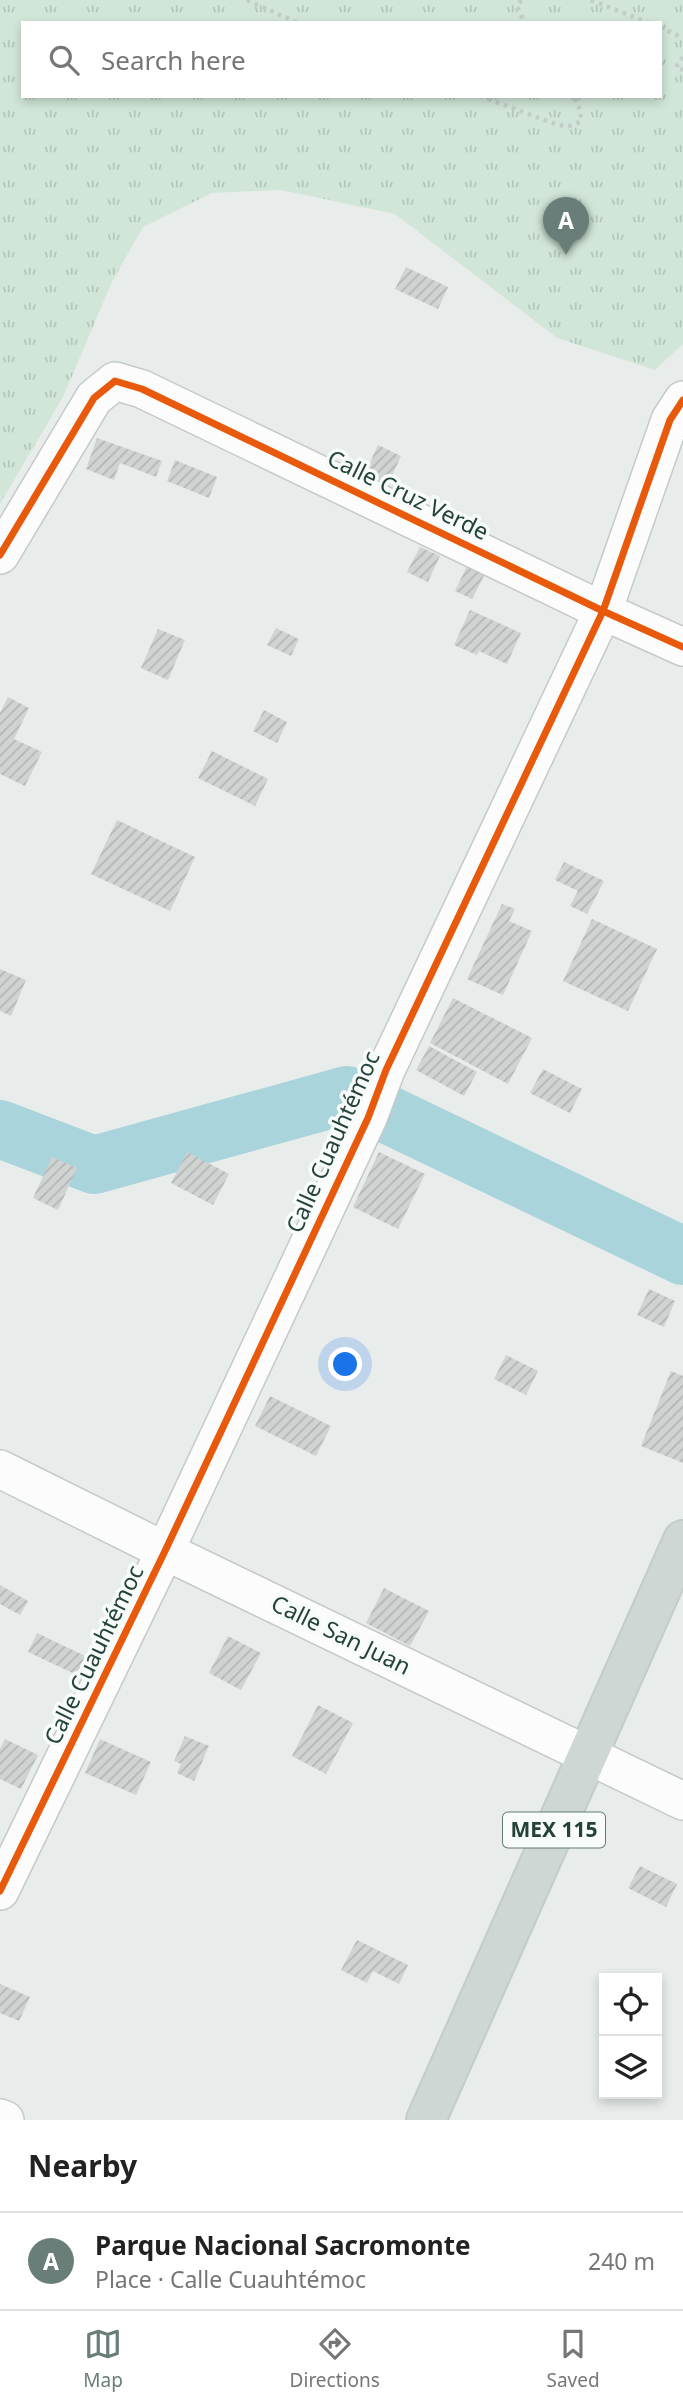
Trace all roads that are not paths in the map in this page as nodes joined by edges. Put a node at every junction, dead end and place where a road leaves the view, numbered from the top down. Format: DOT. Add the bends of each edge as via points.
graph roads {
  1 [pos="683,400"];
  2 [pos="0,555"];
  3 [pos="603,611"];
  4 [pos="683,647"];
  5 [pos="0,1469"];
  6 [pos="683,1540"];
  7 [pos="165,1551"];
  8 [pos="588,1754"];
  9 [pos="683,1801"];
  10 [pos="0,1891"];
  11 [pos="426,2120"];
  1 -- 3 [label="street, Calle Cuauhtémoc" via="670,420"];
  2 -- 3 [label="street, Calle Cruz Verde" via="94,398 115,381 142,389"];
  3 -- 4 [label="street, Calle Cruz Verde"];
  3 -- 7 [label="street, Calle Cuauhtémoc"];
  5 -- 7 [label="street, Calle San Juan"];
  6 -- 8 [label="main road, MEX 115"];
  7 -- 8 [label="street, Calle San Juan"];
  7 -- 10 [label="street, Calle Cuauhtémoc"];
  8 -- 9 [label="street, Calle San Juan"];
  8 -- 11 [label="main road, MEX 115"];
}
